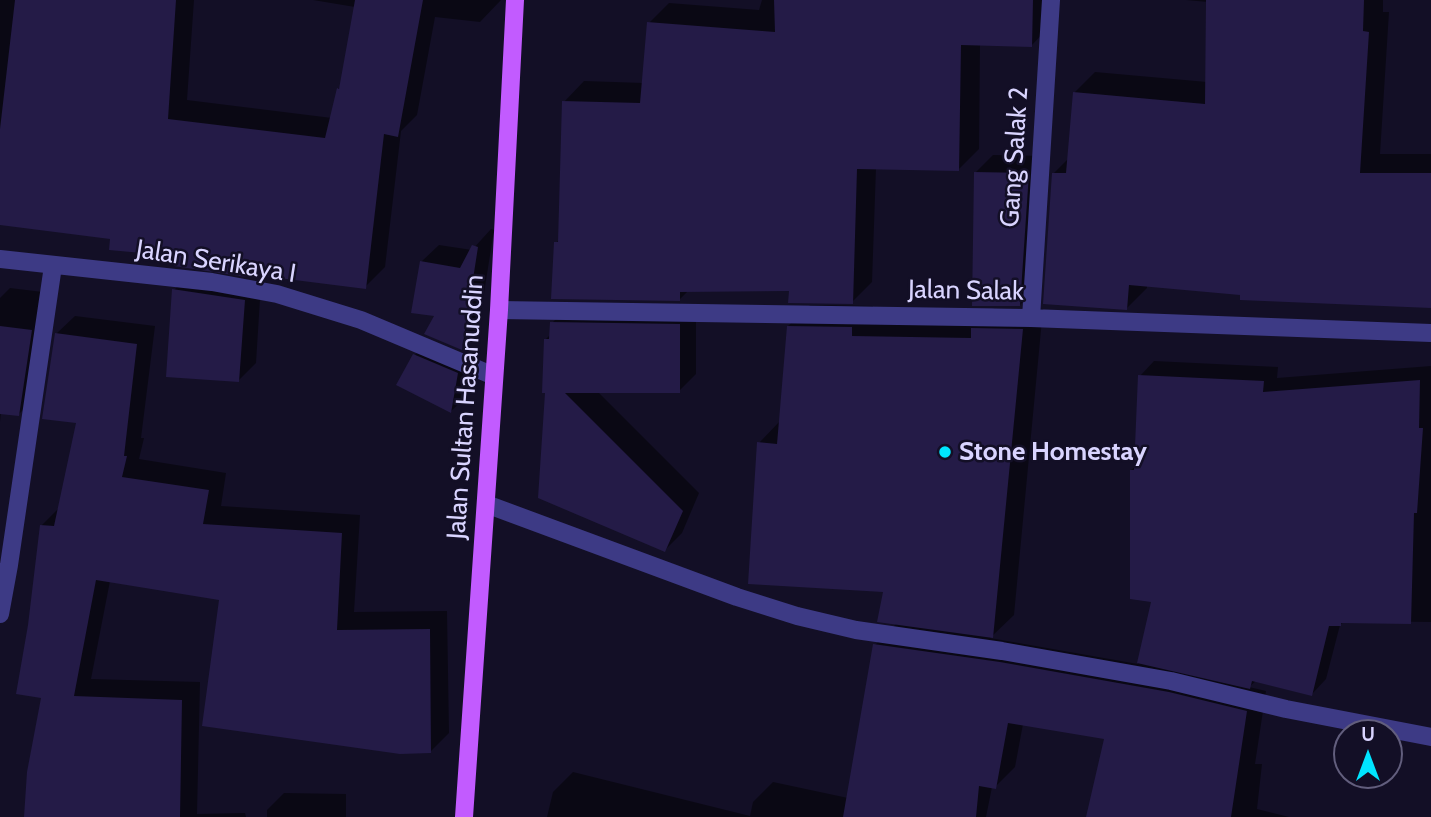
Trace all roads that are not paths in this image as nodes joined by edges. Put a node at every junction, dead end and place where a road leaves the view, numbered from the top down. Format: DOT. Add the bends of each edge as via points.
graph roads {
  1 [pos="515,0"];
  2 [pos="1051,0"];
  3 [pos="0,259"];
  4 [pos="54,266"];
  5 [pos="499,310"];
  6 [pos="1031,318"];
  7 [pos="1431,333"];
  8 [pos="494,376"];
  9 [pos="486,504"];
  10 [pos="0,614"];
  11 [pos="1431,737"];
  12 [pos="464,817"];
  1 -- 5 [label="main road, Jalan Sultan Hasanuddin"];
  2 -- 6 [label="street, Gang Salak 2"];
  3 -- 4 [label="street, Jalan Serikaya I"];
  4 -- 8 [label="street, Jalan Serikaya I" via="277,293 361,320"];
  4 -- 10 [label="street"];
  5 -- 6 [label="street, Jalan Salak"];
  5 -- 8 [label="main road, Jalan Sultan Hasanuddin"];
  6 -- 7 [label="street, Jalan Salak"];
  8 -- 9 [label="main road, Jalan Sultan Hasanuddin"];
  9 -- 11 [label="street" via="737,597 856,630 1171,681"];
  9 -- 12 [label="main road, Jalan Sultan Hasanuddin"];
}
